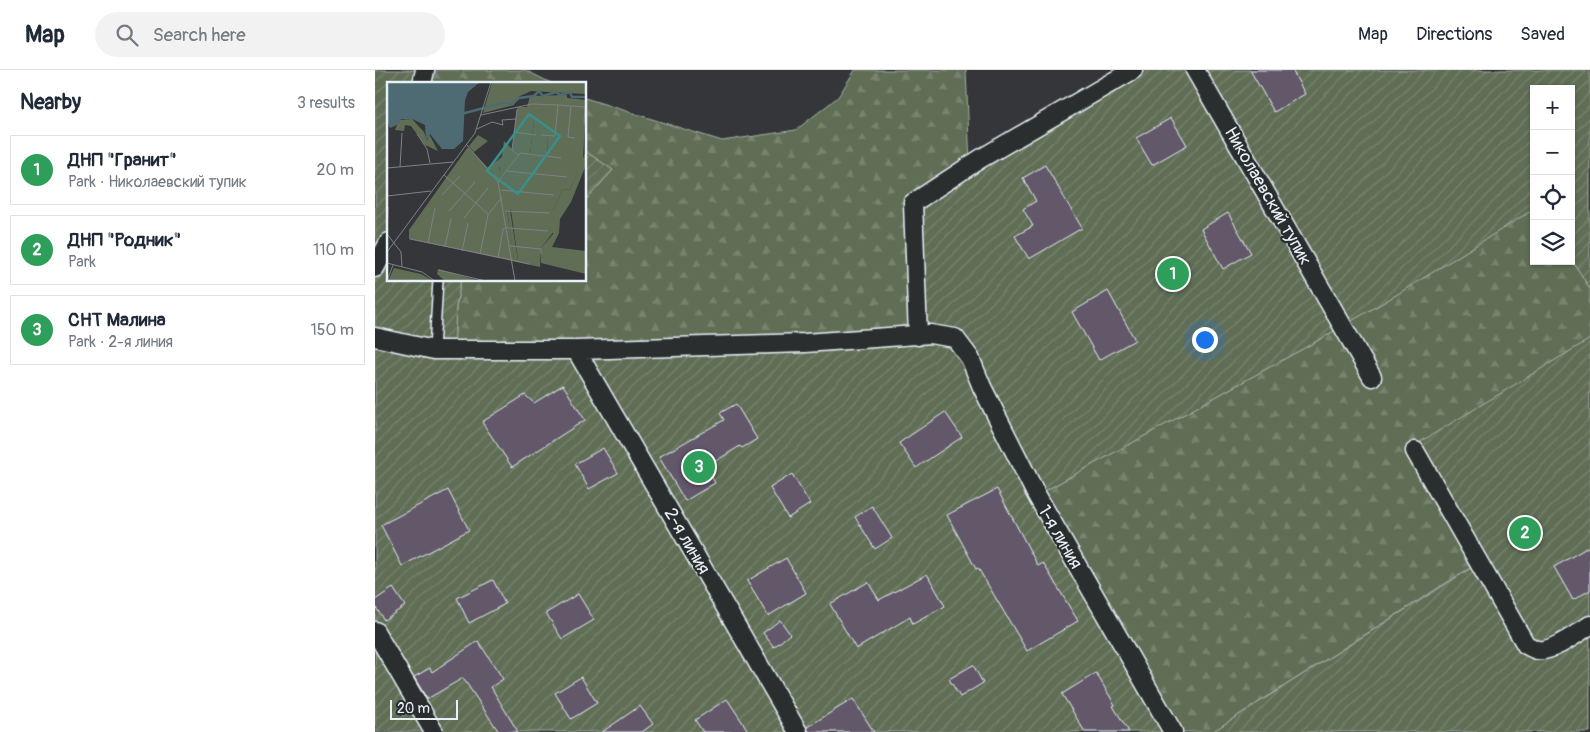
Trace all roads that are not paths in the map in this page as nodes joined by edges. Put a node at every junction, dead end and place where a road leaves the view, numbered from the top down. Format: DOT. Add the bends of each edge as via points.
graph roads {
  1 [pos="1133,70"];
  2 [pos="1195,70"];
  3 [pos="387,246"];
  4 [pos="375,268"];
  5 [pos="438,281"];
  6 [pos="918,336"];
  7 [pos="375,337"];
  8 [pos="434,350"];
  9 [pos="576,350"];
  10 [pos="1372,377"];
  11 [pos="1415,452"];
  12 [pos="1590,626"];
  13 [pos="375,631"];
  14 [pos="434,732"];
  15 [pos="798,732"];
  16 [pos="1173,732"];
  1 -- 6 [label="street" via="980,158 913,203"];
  2 -- 10 [label="street, Николаевский тупик"];
  3 -- 4 [label="street"];
  5 -- 8 [label="lane"];
  6 -- 9 [label="street"];
  6 -- 16 [label="street, 1-я линия" via="930,334 955,338 969,358 1036,494"];
  7 -- 8 [label="street"];
  8 -- 9 [label="street"];
  9 -- 15 [label="street, 2-я линия"];
  11 -- 12 [label="street" via="1526,645 1544,650"];
  13 -- 14 [label="street"];
}
